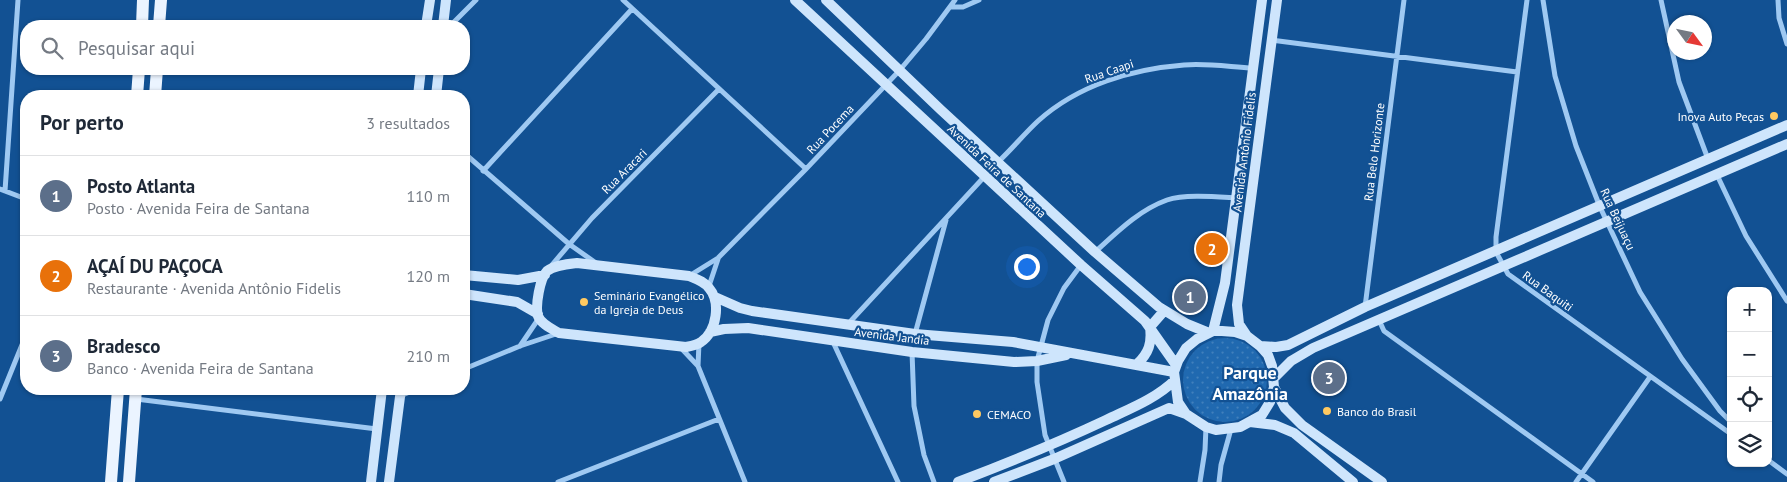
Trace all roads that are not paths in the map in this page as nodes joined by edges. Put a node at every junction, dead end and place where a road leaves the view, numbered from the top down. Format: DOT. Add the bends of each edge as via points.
graph roads {
  1 [pos="18,0"];
  2 [pos="143,0"];
  3 [pos="161,0"];
  4 [pos="430,0"];
  5 [pos="446,0"];
  6 [pos="476,0"];
  7 [pos="622,0"];
  8 [pos="794,0"];
  9 [pos="826,0"];
  10 [pos="955,0"];
  11 [pos="979,0"];
  12 [pos="1262,0"];
  13 [pos="1277,0"];
  14 [pos="1404,0"];
  15 [pos="1527,0"];
  16 [pos="1543,0"];
  17 [pos="1661,0"];
  18 [pos="1778,0"];
  19 [pos="950,7"];
  20 [pos="632,9"];
  21 [pos="142,20"];
  22 [pos="159,20"];
  23 [pos="427,20"];
  24 [pos="444,20"];
  25 [pos="456,20"];
  26 [pos="1271,40"];
  27 [pos="1787,44"];
  28 [pos="1397,56"];
  29 [pos="1253,68"];
  30 [pos="899,71"];
  31 [pos="1517,72"];
  32 [pos="139,75"];
  33 [pos="157,75"];
  34 [pos="420,75"];
  35 [pos="438,75"];
  36 [pos="886,85"];
  37 [pos="720,89"];
  38 [pos="138,90"];
  39 [pos="155,90"];
  40 [pos="419,90"];
  41 [pos="436,90"];
  42 [pos="1787,125"];
  43 [pos="1787,144"];
  44 [pos="470,158"];
  45 [pos="1708,159"];
  46 [pos="998,162"];
  47 [pos="806,169"];
  48 [pos="484,170"];
  49 [pos="1717,175"];
  50 [pos="985,176"];
  51 [pos="3,190"];
  52 [pos="20,197"];
  53 [pos="1237,198"];
  54 [pos="1600,207"];
  55 [pos="946,217"];
  56 [pos="1608,222"];
  57 [pos="568,244"];
  58 [pos="1096,252"];
  59 [pos="1496,252"];
  60 [pos="718,258"];
  61 [pos="600,265"];
  62 [pos="1081,265"];
  63 [pos="1504,266"];
  64 [pos="546,273"];
  65 [pos="470,276"];
  66 [pos="688,276"];
  67 [pos="708,286"];
  68 [pos="470,295"];
  69 [pos="715,297"];
  70 [pos="1787,301"];
  71 [pos="1365,307"];
  72 [pos="1164,311"];
  73 [pos="538,316"];
  74 [pos="1379,320"];
  75 [pos="848,324"];
  76 [pos="1150,327"];
  77 [pos="710,332"];
  78 [pos="1211,332"];
  79 [pos="559,333"];
  80 [pos="914,334"];
  81 [pos="1247,336"];
  82 [pos="833,342"];
  83 [pos="699,343"];
  84 [pos="520,346"];
  85 [pos="1260,346"];
  86 [pos="680,347"];
  87 [pos="1040,347"];
  88 [pos="20,349"];
  89 [pos="912,352"];
  90 [pos="1071,354"];
  91 [pos="1037,361"];
  92 [pos="1137,364"];
  93 [pos="698,366"];
  94 [pos="470,367"];
  95 [pos="1175,372"];
  96 [pos="1650,377"];
  97 [pos="1274,382"];
  98 [pos="118,395"];
  99 [pos="135,395"];
  100 [pos="142,395"];
  101 [pos="381,395"];
  102 [pos="400,395"];
  103 [pos="0,399"];
  104 [pos="1133,407"];
  105 [pos="1186,414"];
  106 [pos="1727,418"];
  107 [pos="719,419"];
  108 [pos="1140,420"];
  109 [pos="1250,422"];
  110 [pos="1206,427"];
  111 [pos="377,429"];
  112 [pos="1231,429"];
  113 [pos="1727,431"];
  114 [pos="1049,447"];
  115 [pos="1054,459"];
  116 [pos="1772,463"];
  117 [pos="1582,474"];
  118 [pos="1787,474"];
  119 [pos="1349,481"];
  120 [pos="111,482"];
  121 [pos="129,482"];
  122 [pos="370,482"];
  123 [pos="389,482"];
  124 [pos="558,482"];
  125 [pos="744,482"];
  126 [pos="898,482"];
  127 [pos="934,482"];
  128 [pos="958,482"];
  129 [pos="994,482"];
  130 [pos="1064,482"];
  131 [pos="1200,482"];
  132 [pos="1219,482"];
  133 [pos="1382,482"];
  134 [pos="1576,482"];
  135 [pos="1593,482"];
  1 -- 51 [label="street"];
  2 -- 21 [label="main road"];
  3 -- 22 [label="main road"];
  4 -- 23 [label="main road"];
  5 -- 24 [label="main road"];
  6 -- 25 [label="street"];
  7 -- 20 [label="street"];
  8 -- 36 [label="main road, Avenida Feira de Santana"];
  9 -- 30 [label="main road, Avenida Feira de Santana"];
  10 -- 19 [label="street, Rua Pocema"];
  11 -- 19 [label="street" via="963,7"];
  12 -- 29 [label="main road, Avenida Antônio Fidelis"];
  13 -- 26 [label="main road, Avenida Antônio Fidelis"];
  14 -- 28 [label="street, Rua Belo Horizonte"];
  15 -- 31 [label="street"];
  16 -- 54 [label="street, Rua Beijuaçu" via="1555,76 1576,146"];
  17 -- 45 [label="street" via="1679,82"];
  18 -- 27 [label="street" via="1779,18"];
  19 -- 30 [label="street, Rua Pocema"];
  20 -- 37 [label="street"];
  20 -- 48 [label="street"];
  26 -- 28 [label="street"];
  26 -- 81 [label="main road, Avenida Antônio Fidelis" via="1237,305 1239,324"];
  28 -- 31 [label="street"];
  28 -- 71 [label="street, Rua Belo Horizonte"];
  29 -- 46 [label="street, Rua Caapi" via="1186,64 1131,72 1097,84 1066,100 1039,121"];
  29 -- 53 [label="main road, Avenida Antônio Fidelis"];
  30 -- 36 [label="street, Rua Pocema"];
  30 -- 46 [label="main road, Avenida Feira de Santana"];
  31 -- 59 [label="street"];
  32 -- 38 [label="main road"];
  33 -- 39 [label="main road"];
  34 -- 40 [label="main road"];
  35 -- 41 [label="main road"];
  36 -- 47 [label="street, Rua Pocema"];
  36 -- 50 [label="main road, Avenida Feira de Santana"];
  37 -- 47 [label="street"];
  37 -- 57 [label="street, Rua Aracari"];
  42 -- 45 [label="main road"];
  43 -- 49 [label="main road"];
  44 -- 48 [label="street"];
  45 -- 54 [label="main road"];
  46 -- 58 [label="main road, Avenida Feira de Santana"];
  47 -- 60 [label="street, Rua Pocema"];
  48 -- 57 [label="street"];
  49 -- 56 [label="main road"];
  49 -- 70 [label="street" via="1746,236"];
  50 -- 55 [label="street"];
  50 -- 62 [label="main road, Avenida Feira de Santana"];
  51 -- 52 [label="street"];
  53 -- 58 [label="street" via="1203,196 1168,200 1130,220"];
  53 -- 78 [label="main road, Avenida Antônio Fidelis" via="1225,283"];
  54 -- 56 [label="street, Rua Beijuaçu"];
  54 -- 59 [label="main road"];
  55 -- 75 [label="street"];
  55 -- 80 [label="street"];
  56 -- 63 [label="main road"];
  56 -- 106 [label="street, Rua Beijuaçu" via="1640,292 1682,359"];
  57 -- 61 [label="street"];
  57 -- 64 [label="street, Rua Aracari"];
  58 -- 72 [label="main road, Avenida Feira de Santana"];
  59 -- 63 [label="street, Rua Baquiti"];
  59 -- 71 [label="main road"];
  60 -- 66 [label="street, Rua Pocema"];
  60 -- 67 [label="street, Rua Pocema"];
  61 -- 64 [label="main road" via="564,264"];
  61 -- 66 [label="main road"];
  62 -- 76 [label="main road, Avenida Feira de Santana"];
  62 -- 87 [label="street" via="1064,288 1048,320"];
  63 -- 74 [label="main road"];
  63 -- 96 [label="street, Rua Baquiti" via="1508,274"];
  64 -- 65 [label="main road" via="518,280"];
  64 -- 73 [label="main road" via="538,296"];
  66 -- 67 [label="main road"];
  67 -- 69 [label="main road"];
  68 -- 73 [label="main road" via="517,302"];
  69 -- 75 [label="main road, Avenida Jandia" via="752,311"];
  69 -- 77 [label="main road" via="716,309"];
  71 -- 85 [label="main road" via="1288,345"];
  72 -- 76 [label="main road"];
  72 -- 78 [label="main road, Avenida Feira de Santana"];
  73 -- 79 [label="main road"];
  73 -- 84 [label="street"];
  74 -- 97 [label="main road" via="1313,348 1291,361"];
  74 -- 117 [label="street" via="1384,331"];
  75 -- 80 [label="main road, Avenida Jandia"];
  76 -- 92 [label="main road" via="1150,346"];
  76 -- 95 [label="main road, Avenida Feira de Santana"];
  77 -- 82 [label="main road, Avenida Jandia" via="748,328"];
  77 -- 83 [label="main road"];
  78 -- 81 [label="main road" via="1235,332"];
  78 -- 95 [label="main road" via="1186,348"];
  79 -- 84 [label="street"];
  79 -- 86 [label="main road"];
  80 -- 87 [label="main road, Avenida Jandia"];
  81 -- 85 [label="main road"];
  82 -- 89 [label="main road, Avenida Jandia"];
  82 -- 126 [label="street"];
  83 -- 86 [label="main road"];
  83 -- 93 [label="street"];
  84 -- 94 [label="street"];
  85 -- 97 [label="main road" via="1270,360"];
  86 -- 93 [label="street"];
  87 -- 90 [label="main road, Avenida Jandia"];
  87 -- 91 [label="street"];
  88 -- 103 [label="street"];
  89 -- 91 [label="main road, Avenida Jandia" via="1014,362"];
  89 -- 127 [label="street" via="914,406 924,456"];
  90 -- 91 [label="main road, Avenida Jandia"];
  90 -- 92 [label="main road, Avenida Jandia"];
  91 -- 114 [label="street" via="1037,382"];
  92 -- 95 [label="main road, Avenida Jandia"];
  93 -- 107 [label="street"];
  95 -- 104 [label="main road" via="1162,392"];
  95 -- 105 [label="main road" via="1178,402"];
  96 -- 113 [label="street, Rua Baquiti"];
  96 -- 117 [label="street"];
  97 -- 109 [label="main road" via="1270,402 1262,415"];
  97 -- 133 [label="main road" via="1285,408 1302,425"];
  98 -- 120 [label="main road"];
  99 -- 121 [label="main road"];
  100 -- 111 [label="street"];
  101 -- 111 [label="main road"];
  102 -- 123 [label="main road"];
  104 -- 108 [label="main road" via="1145,409 1146,413"];
  104 -- 114 [label="main road"];
  105 -- 108 [label="main road" via="1170,408"];
  105 -- 110 [label="main road"];
  107 -- 124 [label="street"];
  107 -- 125 [label="street"];
  108 -- 115 [label="main road"];
  109 -- 112 [label="main road"];
  109 -- 119 [label="main road" via="1275,425 1294,433"];
  110 -- 112 [label="main road"];
  110 -- 131 [label="street"];
  111 -- 122 [label="main road"];
  112 -- 132 [label="street"];
  114 -- 115 [label="street"];
  114 -- 128 [label="main road"];
  115 -- 129 [label="main road"];
  115 -- 130 [label="street"];
  116 -- 118 [label="street"];
  117 -- 134 [label="street"];
  117 -- 135 [label="street"];
}
